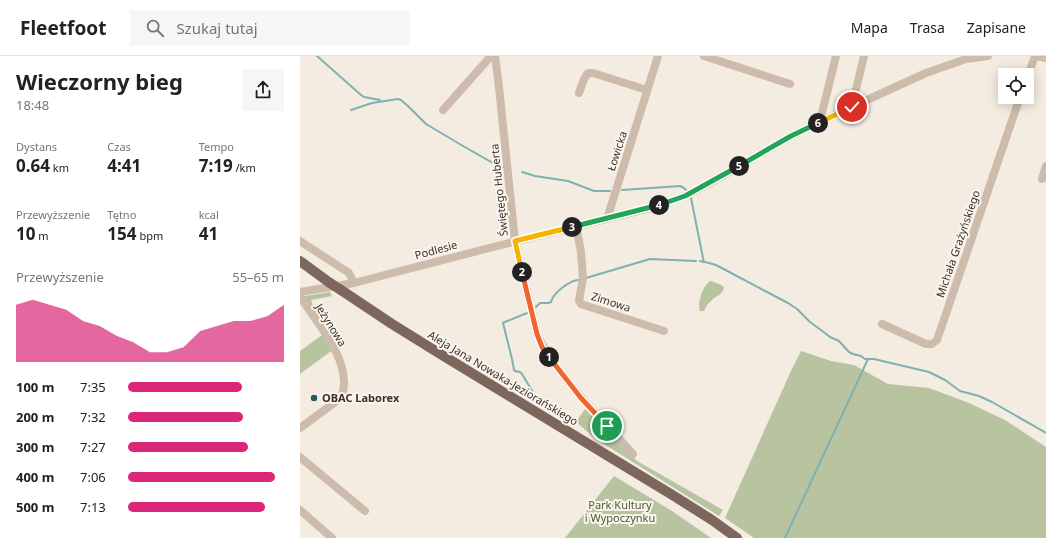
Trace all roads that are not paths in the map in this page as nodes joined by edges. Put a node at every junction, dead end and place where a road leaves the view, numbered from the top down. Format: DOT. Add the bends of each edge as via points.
graph roads {
  1 [pos="494,56"];
  2 [pos="658,56"];
  3 [pos="704,56"];
  4 [pos="836,56"];
  5 [pos="864,56"];
  6 [pos="988,56"];
  7 [pos="1035,56"];
  8 [pos="967,57"];
  9 [pos="1046,58"];
  10 [pos="1031,68"];
  11 [pos="790,84"];
  12 [pos="648,90"];
  13 [pos="579,93"];
  14 [pos="1018,104"];
  15 [pos="852,106"];
  16 [pos="442,110"];
  17 [pos="820,122"];
  18 [pos="1046,166"];
  19 [pos="1042,179"];
  20 [pos="607,219"];
  21 [pos="576,226"];
  22 [pos="300,241"];
  23 [pos="515,241"];
  24 [pos="300,261"];
  25 [pos="354,283"];
  26 [pos="300,292"];
  27 [pos="300,296"];
  28 [pos="882,324"];
  29 [pos="664,331"];
  30 [pos="301,426"];
  31 [pos="633,454"];
  32 [pos="300,457"];
  33 [pos="300,510"];
  34 [pos="365,511"];
  35 [pos="332,538"];
  36 [pos="737,538"];
  1 -- 16 [label="street, Świętego Huberta"];
  1 -- 23 [label="street, Świętego Huberta"];
  2 -- 12 [label="street, Łowicka"];
  3 -- 11 [label="street"];
  4 -- 17 [label="street"];
  5 -- 15 [label="street"];
  6 -- 8 [label="street, Podlesie"];
  7 -- 9 [label="street"];
  7 -- 10 [label="street"];
  8 -- 15 [label="street, Podlesie"];
  12 -- 13 [label="street" via="588,73"];
  12 -- 20 [label="street, Łowicka"];
  14 -- 28 [label="street, Michała Grażyńskiego" via="936,340 932,344 926,344"];
  15 -- 17 [label="street, Podlesie"];
  17 -- 20 [label="street, Podlesie" via="685,196"];
  18 -- 19 [label="street"];
  20 -- 21 [label="street, Podlesie"];
  21 -- 23 [label="street, Podlesie"];
  21 -- 29 [label="street, Zimowa" via="583,278 579,300 581,304"];
  22 -- 25 [label="street" via="349,273"];
  23 -- 25 [label="street, Podlesie"];
  23 -- 31 [label="street, Świętego Huberta" via="542,347 581,398"];
  24 -- 36 [label="main road, Aleja Jana Nowaka-Jeziorańskiego, bridge" via="411,336 674,496"];
  25 -- 26 [label="street, Podlesie"];
  27 -- 30 [label="street, Jeżynowa" via="330,342 344,376 344,391 338,400"];
  32 -- 34 [label="street"];
  33 -- 35 [label="street"];
}
